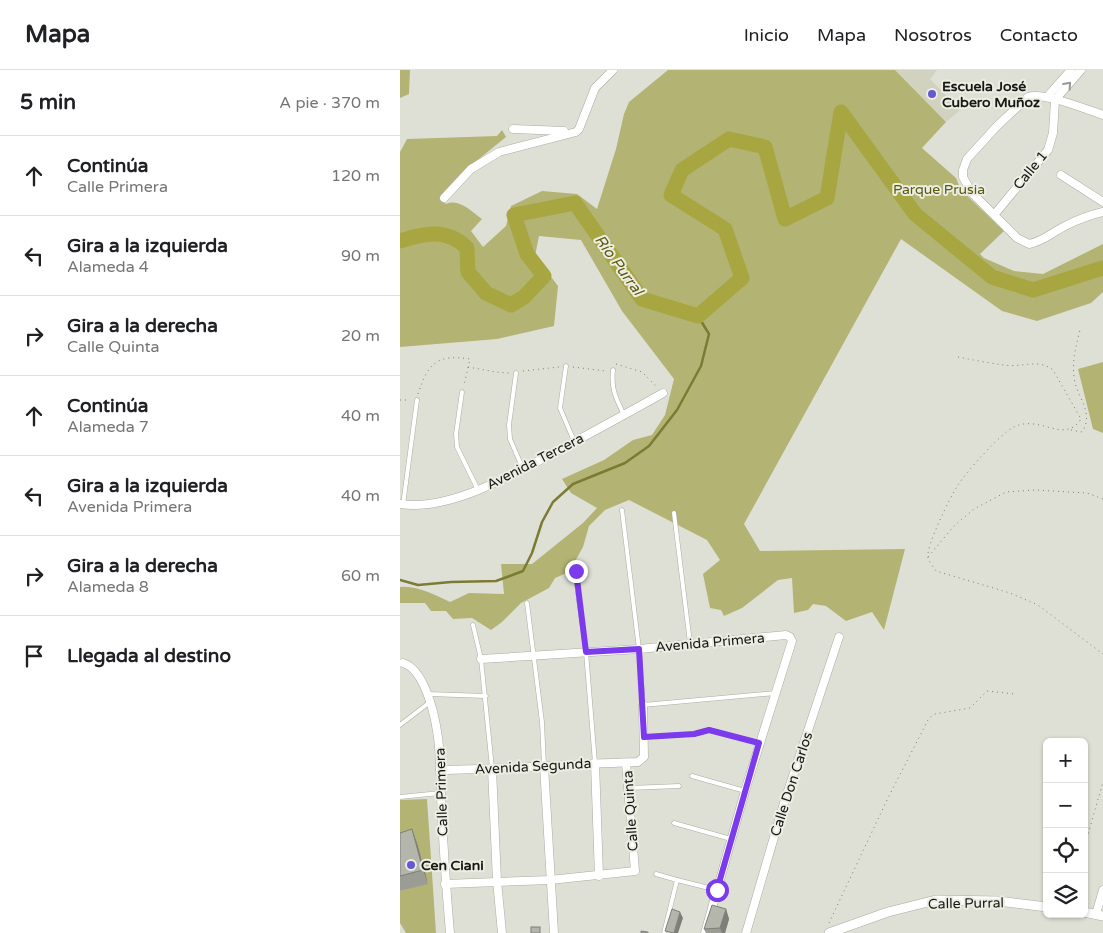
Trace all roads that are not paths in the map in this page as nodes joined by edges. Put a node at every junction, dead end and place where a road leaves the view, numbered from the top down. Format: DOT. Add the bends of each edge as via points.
graph roads {
  1 [pos="614,70"];
  2 [pos="1071,70"];
  3 [pos="1081,70"];
  4 [pos="1051,98"];
  5 [pos="1103,115"];
  6 [pos="513,129"];
  7 [pos="571,132"];
  8 [pos="1061,175"];
  9 [pos="444,198"];
  10 [pos="1103,202"];
  11 [pos="1103,212"];
  12 [pos="994,215"];
  13 [pos="566,366"];
  14 [pos="613,370"];
  15 [pos="516,373"];
  16 [pos="462,392"];
  17 [pos="663,393"];
  18 [pos="416,400"];
  19 [pos="624,415"];
  20 [pos="574,441"];
  21 [pos="523,469"];
  22 [pos="478,490"];
  23 [pos="401,505"];
  24 [pos="622,510"];
  25 [pos="674,512"];
  26 [pos="576,571"];
  27 [pos="527,603"];
  28 [pos="473,625"];
  29 [pos="839,637"];
  30 [pos="690,643"];
  31 [pos="639,649"];
  32 [pos="586,652"];
  33 [pos="534,656"];
  34 [pos="481,659"];
  35 [pos="401,664"];
  36 [pos="776,693"];
  37 [pos="486,696"];
  38 [pos="429,698"];
  39 [pos="643,705"];
  40 [pos="400,725"];
  41 [pos="644,737"];
  42 [pos="759,743"];
  43 [pos="595,762"];
  44 [pos="626,762"];
  45 [pos="544,766"];
  46 [pos="492,769"];
  47 [pos="440,770"];
  48 [pos="692,776"];
  49 [pos="679,786"];
  50 [pos="628,788"];
  51 [pos="745,791"];
  52 [pos="440,793"];
  53 [pos="400,797"];
  54 [pos="674,823"];
  55 [pos="731,839"];
  56 [pos="656,874"];
  57 [pos="599,876"];
  58 [pos="550,880"];
  59 [pos="677,880"];
  60 [pos="497,881"];
  61 [pos="445,884"];
  62 [pos="717,890"];
  63 [pos="1103,890"];
  64 [pos="1043,906"];
  65 [pos="1099,915"];
  66 [pos="829,929"];
  67 [pos="450,933"];
  68 [pos="502,933"];
  69 [pos="554,933"];
  70 [pos="664,933"];
  71 [pos="705,933"];
  72 [pos="746,933"];
  1 -- 7 [label="street" via="595,88 580,130"];
  2 -- 4 [label="street"];
  4 -- 3 [label="street, one-way"];
  4 -- 5 [label="street"];
  4 -- 12 [label="street, Calle 1" via="1053,133 1048,150"];
  4 -- 12 [label="street" via="1034,95 1020,102 965,164 965,184"];
  6 -- 7 [label="street"];
  7 -- 9 [label="street" via="499,152 471,169"];
  8 -- 10 [label="street"];
  11 -- 12 [label="street" via="1029,244 1017,238"];
  13 -- 20 [label="lane" via="560,408"];
  14 -- 19 [label="lane" via="614,394"];
  15 -- 21 [label="lane" via="509,425 510,438"];
  16 -- 22 [label="lane" via="457,447"];
  17 -- 19 [label="street, Avenida Tercera"];
  18 -- 23 [label="lane"];
  19 -- 20 [label="street, Avenida Tercera"];
  20 -- 21 [label="street, Avenida Tercera"];
  21 -- 22 [label="street, Avenida Tercera"];
  22 -- 23 [label="street, Avenida Tercera" via="434,504"];
  24 -- 31 [label="lane"];
  25 -- 30 [label="lane"];
  26 -- 32 [label="lane"];
  27 -- 33 [label="lane"];
  28 -- 34 [label="lane"];
  29 -- 72 [label="street, Calle Don Carlos" via="784,803"];
  30 -- 31 [label="street, Avenida Primera"];
  30 -- 36 [label="street, Avenida Primera" via="790,637 792,641"];
  31 -- 32 [label="street, Avenida Primera"];
  31 -- 39 [label="lane"];
  32 -- 33 [label="street, Avenida Primera"];
  32 -- 43 [label="lane"];
  33 -- 34 [label="street, Avenida Primera"];
  33 -- 45 [label="lane"];
  34 -- 37 [label="lane"];
  35 -- 38 [label="street, Calle Primera" via="414,669"];
  36 -- 39 [label="lane"];
  36 -- 42 [label="street"];
  37 -- 38 [label="lane"];
  37 -- 46 [label="lane"];
  38 -- 40 [label="lane"];
  38 -- 47 [label="street, Calle Primera" via="437,729"];
  39 -- 41 [label="street, Calle Quinta"];
  41 -- 42 [label="lane" via="709,730"];
  41 -- 44 [label="street, Calle Quinta" via="642,760"];
  42 -- 51 [label="street"];
  43 -- 44 [label="street, Avenida Segunda"];
  43 -- 45 [label="street, Avenida Segunda"];
  43 -- 57 [label="street"];
  44 -- 50 [label="street, Calle Quinta"];
  45 -- 46 [label="street, Avenida Segunda"];
  45 -- 58 [label="street"];
  46 -- 47 [label="street, Avenida Segunda"];
  46 -- 60 [label="street"];
  47 -- 52 [label="street, Calle Primera"];
  48 -- 51 [label="lane"];
  49 -- 50 [label="lane"];
  50 -- 57 [label="street, Calle Quinta" via="635,871"];
  51 -- 55 [label="street"];
  52 -- 53 [label="lane"];
  52 -- 61 [label="street, Calle Primera"];
  54 -- 55 [label="lane"];
  55 -- 62 [label="street"];
  56 -- 59 [label="lane"];
  57 -- 58 [label="street"];
  58 -- 60 [label="street"];
  58 -- 69 [label="street"];
  59 -- 62 [label="lane"];
  59 -- 70 [label="lane"];
  60 -- 61 [label="street"];
  60 -- 68 [label="street"];
  61 -- 67 [label="street, Calle Primera"];
  62 -- 71 [label="street"];
  63 -- 65 [label="street"];
  64 -- 66 [label="street, Calle Purral" via="936,900"];
}
